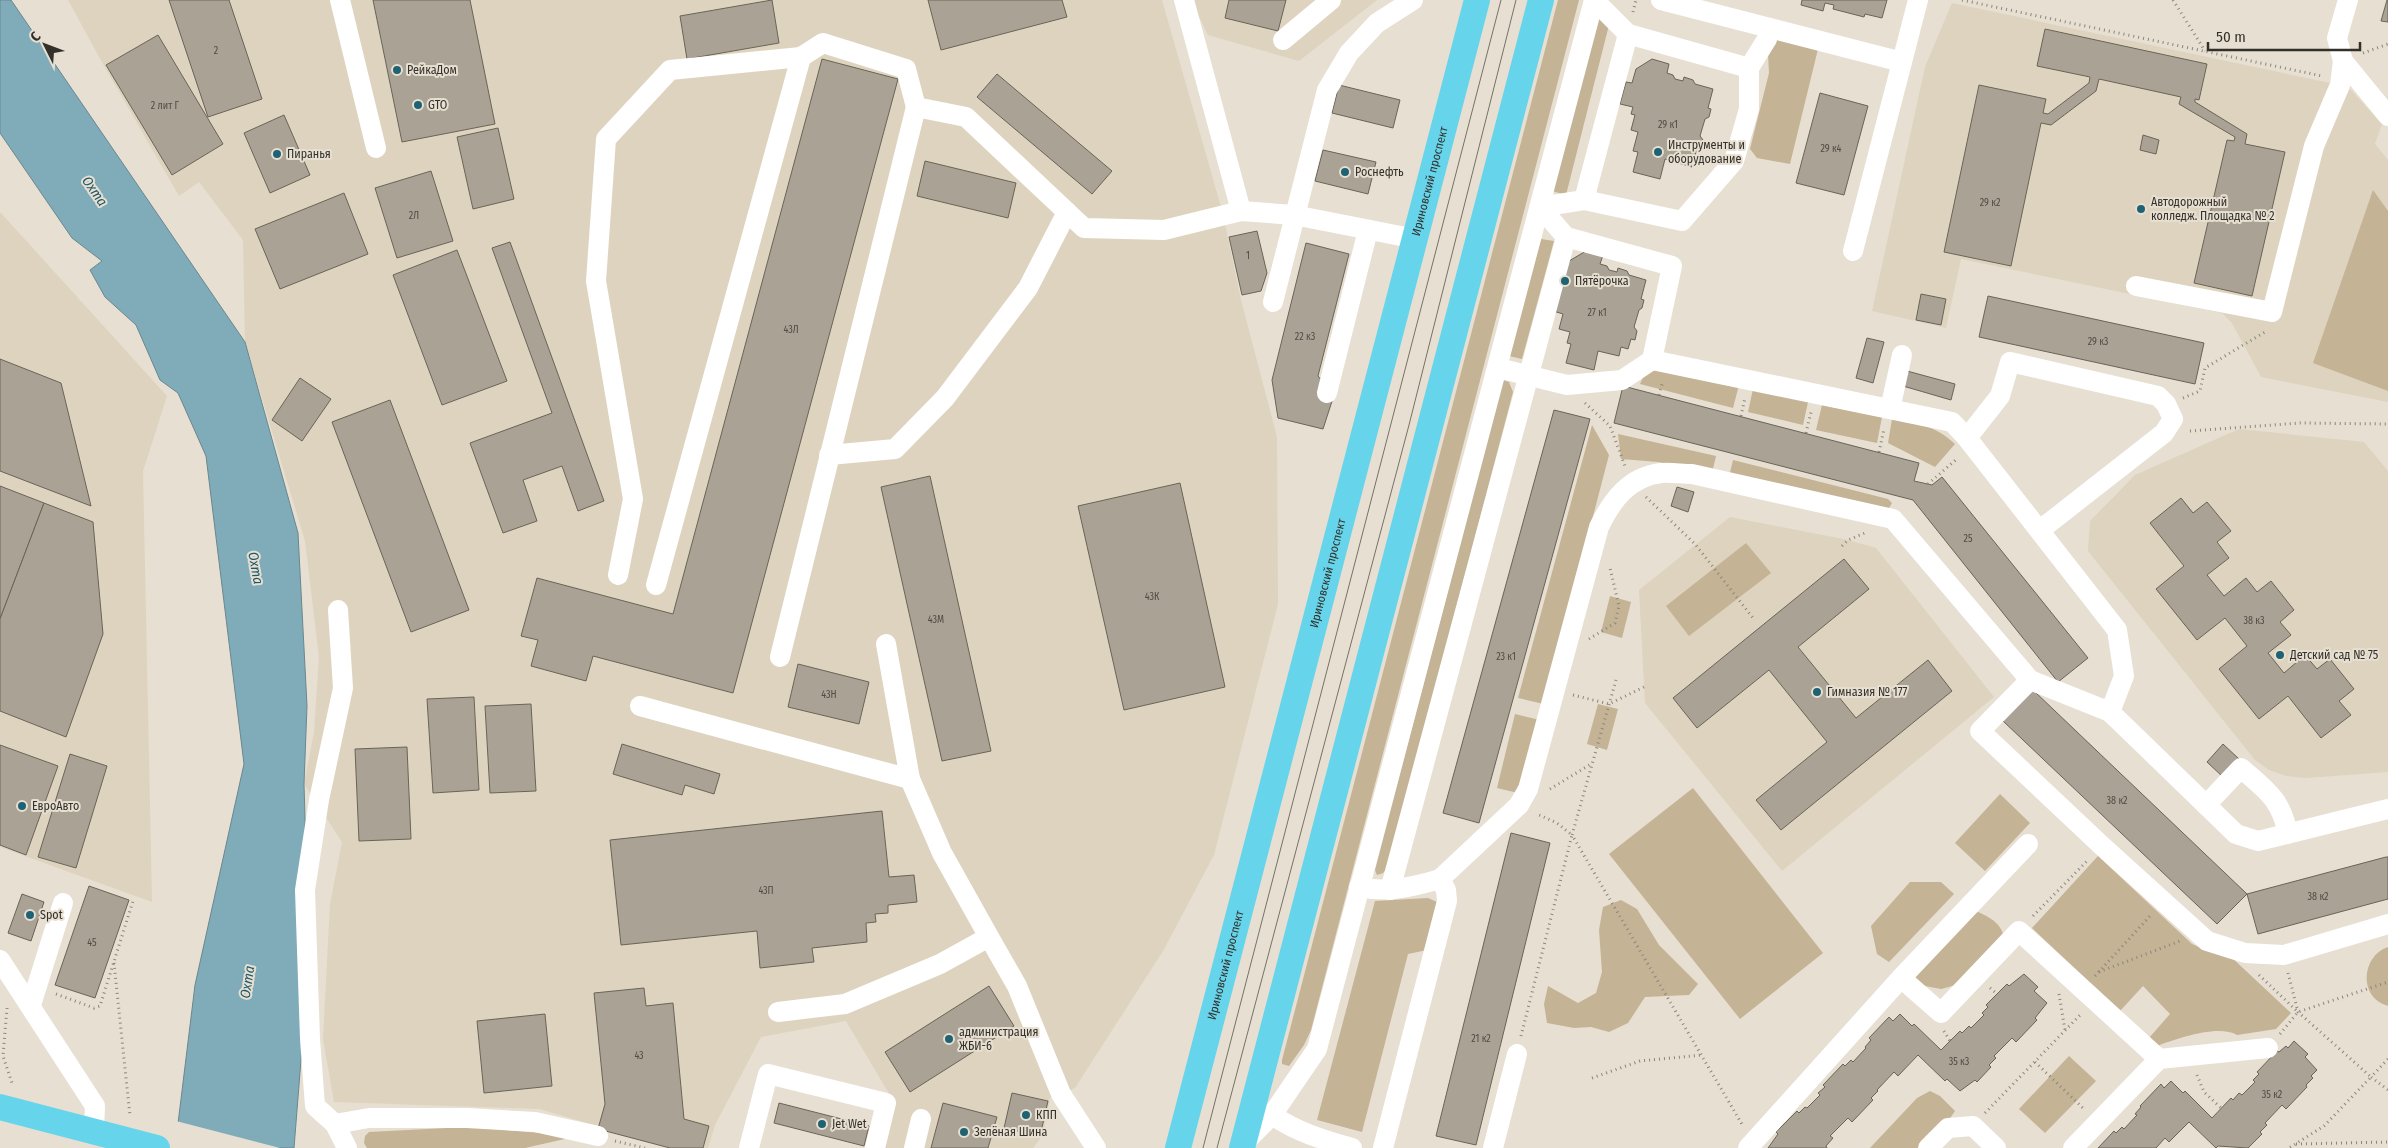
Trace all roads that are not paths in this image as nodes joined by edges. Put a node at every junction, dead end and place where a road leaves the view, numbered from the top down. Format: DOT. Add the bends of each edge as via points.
graph roads {
  1 [pos="340,0"];
  2 [pos="1184,0"];
  3 [pos="1331,0"];
  4 [pos="1413,0"];
  5 [pos="1477,0"];
  6 [pos="1541,0"];
  7 [pos="1594,0"];
  8 [pos="1661,0"];
  9 [pos="1918,0"];
  10 [pos="2348,0"];
  11 [pos="1769,29"];
  12 [pos="1628,34"];
  13 [pos="1282,40"];
  14 [pos="801,57"];
  15 [pos="1902,62"];
  16 [pos="1749,68"];
  17 [pos="2342,70"];
  18 [pos="916,107"];
  19 [pos="2388,116"];
  20 [pos="376,148"];
  21 [pos="1584,200"];
  22 [pos="1540,207"];
  23 [pos="1242,211"];
  24 [pos="1067,212"];
  25 [pos="1294,215"];
  26 [pos="1368,230"];
  27 [pos="1566,237"];
  28 [pos="1416,239"];
  29 [pos="1853,251"];
  30 [pos="2136,286"];
  31 [pos="1273,302"];
  32 [pos="1902,355"];
  33 [pos="1652,360"];
  34 [pos="1498,368"];
  35 [pos="1529,376"];
  36 [pos="1327,393"];
  37 [pos="1890,409"];
  38 [pos="1970,441"];
  39 [pos="829,455"];
  40 [pos="2040,530"];
  41 [pos="618,575"];
  42 [pos="656,585"];
  43 [pos="338,610"];
  44 [pos="886,644"];
  45 [pos="780,657"];
  46 [pos="2030,680"];
  47 [pos="640,706"];
  48 [pos="2110,712"];
  49 [pos="910,779"];
  50 [pos="2206,805"];
  51 [pos="2388,809"];
  52 [pos="2288,834"];
  53 [pos="2028,844"];
  54 [pos="1440,879"];
  55 [pos="1359,887"];
  56 [pos="1390,890"];
  57 [pos="63,903"];
  58 [pos="2388,924"];
  59 [pos="989,937"];
  60 [pos="5,966"];
  61 [pos="1901,978"];
  62 [pos="33,996"];
  63 [pos="778,1012"];
  64 [pos="2268,1048"];
  65 [pos="1517,1054"];
  66 [pos="2159,1059"];
  67 [pos="7,1097"];
  68 [pos="1272,1115"];
  69 [pos="921,1119"];
  70 [pos="335,1124"];
  71 [pos="598,1136"];
  72 [pos="122,1141"];
  73 [pos="1243,1145"];
  74 [pos="1750,1145"];
  75 [pos="347,1148"];
  76 [pos="749,1148"];
  77 [pos="875,1148"];
  78 [pos="914,1148"];
  79 [pos="1096,1148"];
  80 [pos="1178,1148"];
  81 [pos="1352,1148"];
  82 [pos="1383,1148"];
  83 [pos="1493,1148"];
  84 [pos="1928,1148"];
  85 [pos="1996,1148"];
  86 [pos="2073,1148"];
  1 -- 20 [label="street"];
  2 -- 23 [label="street"];
  3 -- 13 [label="street"];
  4 -- 25 [label="street" via="1378,23 1350,53 1327,90"];
  5 -- 28 [label="main road, Ириновский проспект"];
  6 -- 73 [label="main road"];
  7 -- 12 [label="street"];
  7 -- 22 [label="street"];
  8 -- 11 [label="street"];
  9 -- 15 [label="street"];
  10 -- 17 [label="street" via="2338,38"];
  11 -- 15 [label="street"];
  11 -- 16 [label="street" via="1767,39"];
  12 -- 16 [label="street"];
  12 -- 21 [label="street"];
  14 -- 18 [label="street" via="823,43 906,68"];
  14 -- 41 [label="street" via="670,70 606,139 596,281 633,499"];
  14 -- 42 [label="street"];
  15 -- 29 [label="street"];
  16 -- 21 [label="street" via="1748,109 1734,161 1682,221"];
  17 -- 19 [label="street"];
  17 -- 30 [label="street" via="2314,146 2272,312"];
  18 -- 24 [label="street" via="966,116"];
  18 -- 39 [label="street"];
  21 -- 22 [label="street"];
  22 -- 27 [label="street"];
  22 -- 34 [label="street"];
  23 -- 24 [label="street" via="1164,230 1084,228"];
  23 -- 25 [label="street"];
  24 -- 39 [label="street" via="1028,288 944,398 895,449"];
  25 -- 26 [label="street"];
  25 -- 31 [label="street"];
  26 -- 28 [label="street"];
  26 -- 36 [label="street"];
  27 -- 33 [label="street" via="1672,266"];
  27 -- 35 [label="street"];
  28 -- 80 [label="main road, Ириновский проспект"];
  32 -- 37 [label="street"];
  33 -- 35 [label="street" via="1622,380 1567,385"];
  33 -- 37 [label="street"];
  34 -- 35 [label="street"];
  34 -- 55 [label="street"];
  35 -- 56 [label="street"];
  37 -- 38 [label="street" via="1952,422"];
  38 -- 40 [label="street"];
  38 -- 40 [label="street" via="2000,396 2010,362 2158,396 2166,404 2172,419 2164,433"];
  39 -- 45 [label="street"];
  40 -- 48 [label="street" via="2117,630 2124,676"];
  43 -- 70 [label="street" via="342,688 305,890 315,1106"];
  44 -- 49 [label="street"];
  46 -- 48 [label="street"];
  46 -- 54 [label="street" via="1893,519 1692,474 1660,473 1632,483 1610,504 1600,527 1528,790 1518,806"];
  46 -- 58 [label="street" via="1980,731 2207,941 2245,953 2284,955"];
  47 -- 49 [label="street"];
  48 -- 50 [label="street"];
  49 -- 59 [label="street" via="942,853"];
  50 -- 52 [label="street" via="2236,834 2258,841"];
  50 -- 52 [label="street" via="2242,768 2276,800 2284,815"];
  51 -- 52 [label="street"];
  53 -- 61 [label="street"];
  54 -- 56 [label="street"];
  54 -- 82 [label="street" via="1447,901"];
  55 -- 56 [label="street"];
  55 -- 68 [label="street" via="1317,1050"];
  57 -- 62 [label="street"];
  59 -- 63 [label="street" via="940,964 845,1004"];
  59 -- 79 [label="street" via="1017,986 1061,1094"];
  60 -- 62 [label="street"];
  61 -- 66 [label="street" via="1941,1013 2019,931"];
  61 -- 74 [label="street"];
  62 -- 72 [label="street" via="95,1106"];
  64 -- 66 [label="street"];
  65 -- 83 [label="street"];
  66 -- 86 [label="street"];
  67 -- 72 [label="main road"];
  68 -- 73 [label="street"];
  68 -- 81 [label="street" via="1311,1136"];
  69 -- 78 [label="street"];
  70 -- 71 [label="street" via="369,1118 467,1118 535,1122"];
  70 -- 75 [label="street"];
  76 -- 77 [label="street" via="768,1074 886,1103"];
  84 -- 85 [label="street" via="1948,1128 1973,1126"];
}
